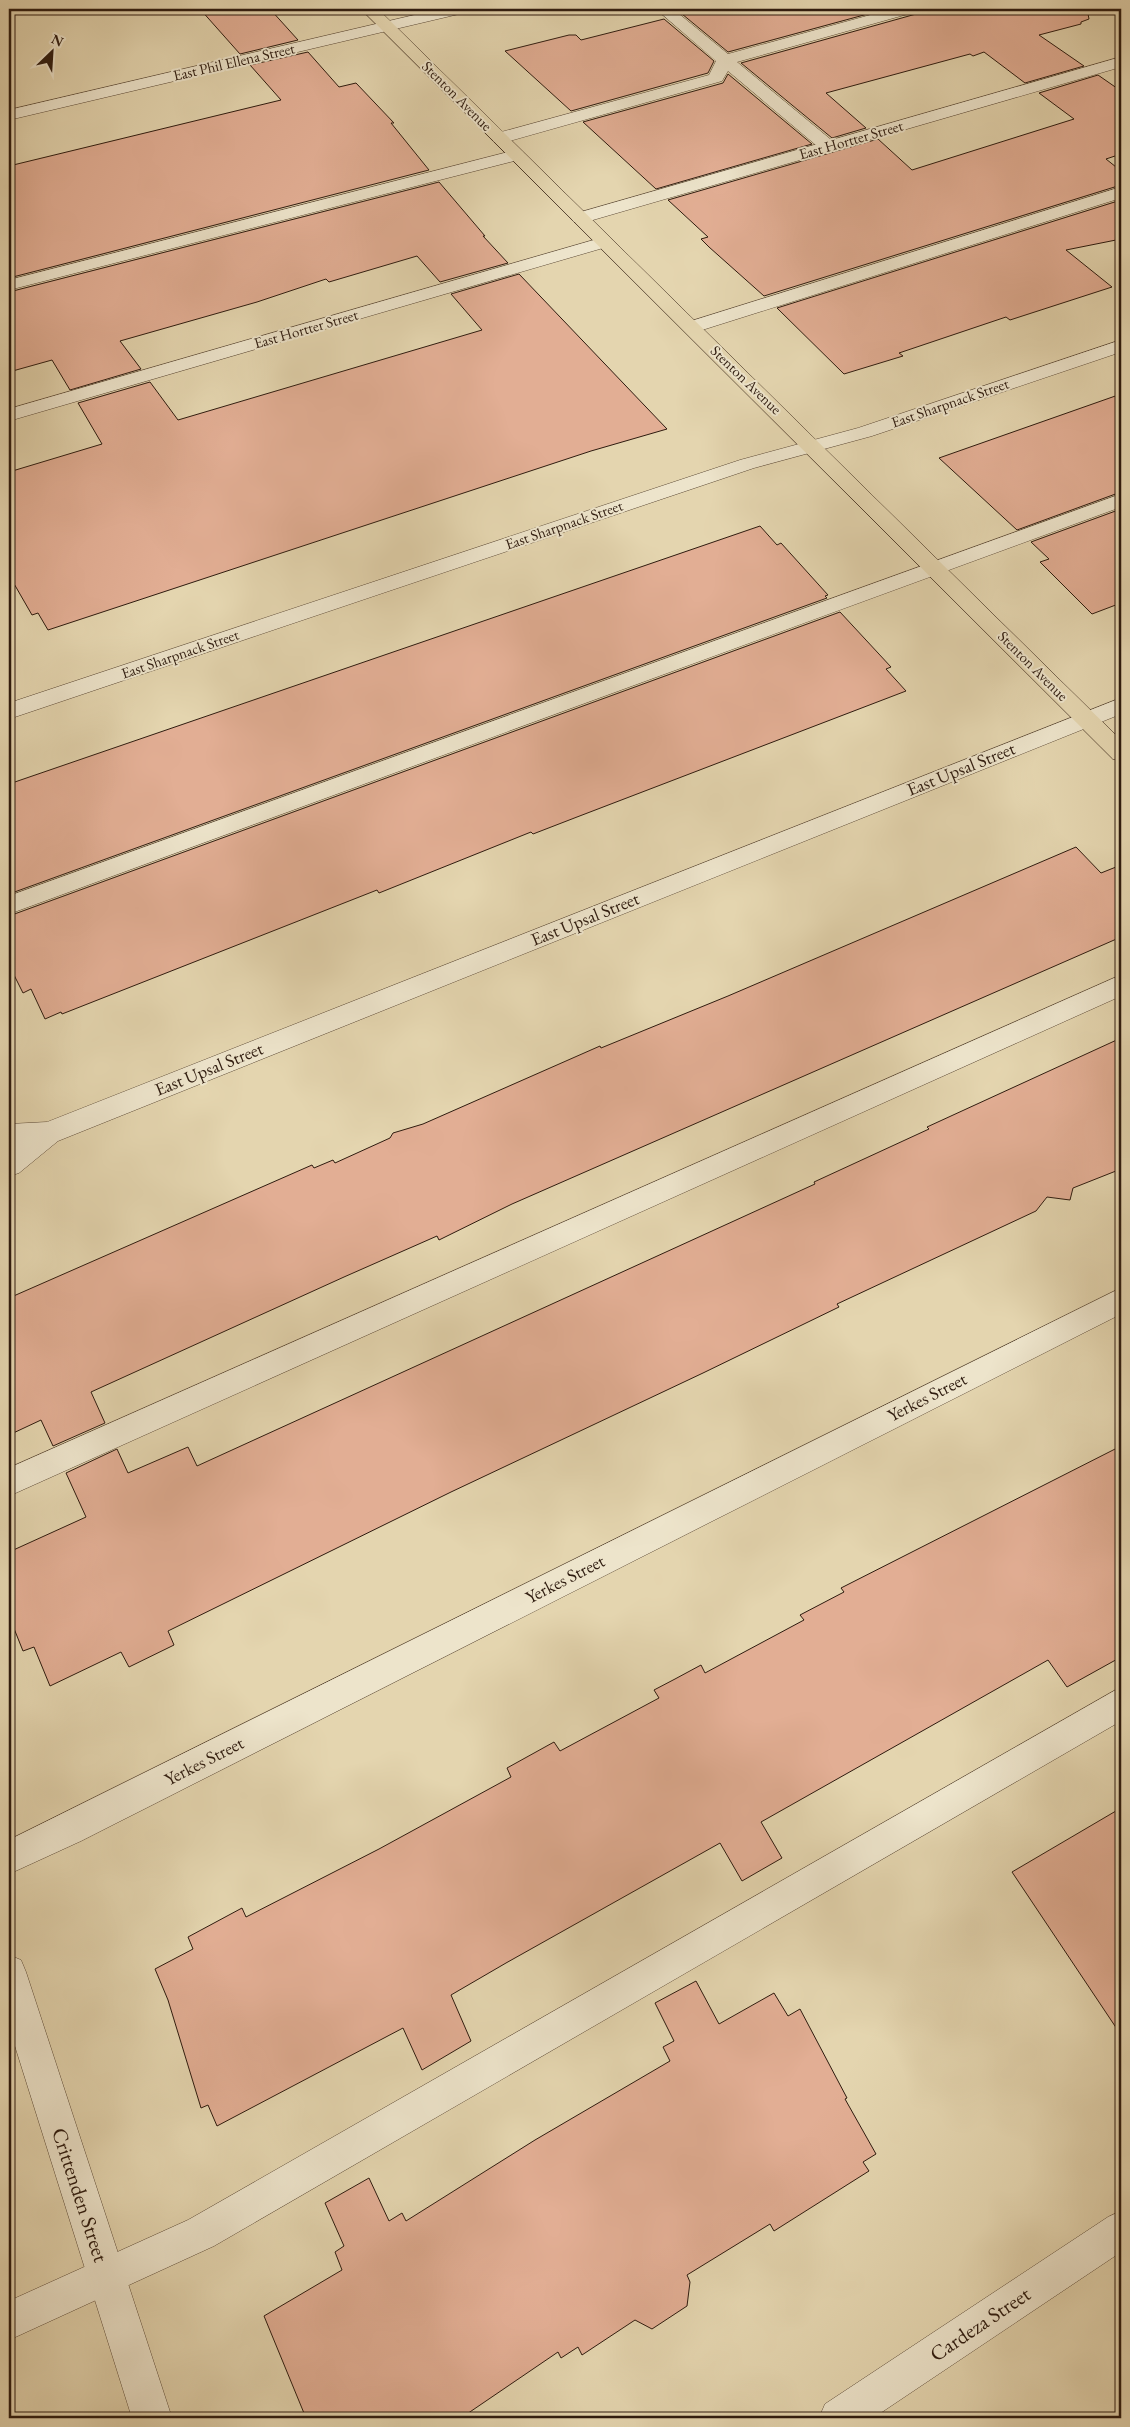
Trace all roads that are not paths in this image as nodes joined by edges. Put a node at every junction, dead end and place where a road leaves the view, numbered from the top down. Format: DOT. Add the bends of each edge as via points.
graph roads {
  1 [pos="369,9"];
  2 [pos="459,9"];
  3 [pos="664,9"];
  4 [pos="909,9"];
  5 [pos="387,27"];
  6 [pos="726,60"];
  7 [pos="1121,62"];
  8 [pos="9,115"];
  9 [pos="500,138"];
  10 [pos="829,147"];
  11 [pos="516,154"];
  12 [pos="1121,192"];
  13 [pos="580,218"];
  14 [pos="604,242"];
  15 [pos="9,285"];
  16 [pos="692,327"];
  17 [pos="1121,346"];
  18 [pos="9,416"];
  19 [pos="813,446"];
  20 [pos="1121,500"];
  21 [pos="934,567"];
  22 [pos="1121,706"];
  23 [pos="9,711"];
  24 [pos="1087,720"];
  25 [pos="1121,753"];
  26 [pos="9,905"];
  27 [pos="1121,985"];
  28 [pos="49,1132"];
  29 [pos="9,1135"];
  30 [pos="9,1165"];
  31 [pos="1121,1300"];
  32 [pos="9,1482"];
  33 [pos="1121,1703"];
  34 [pos="9,1857"];
  35 [pos="9,1972"];
  36 [pos="1121,2230"];
  37 [pos="106,2276"];
  38 [pos="9,2321"];
  39 [pos="152,2418"];
  40 [pos="839,2418"];
  1 -- 5 [label="main road, Stenton Avenue"];
  2 -- 5 [label="street, East Phil Ellena Street"];
  3 -- 6 [label="street"];
  4 -- 6 [label="street"];
  5 -- 8 [label="street, East Phil Ellena Street"];
  5 -- 9 [label="main road, Stenton Avenue"];
  6 -- 9 [label="street" via="716,78"];
  6 -- 10 [label="street"];
  7 -- 10 [label="street, East Hortter Street"];
  9 -- 11 [label="main road, Stenton Avenue"];
  10 -- 13 [label="street, East Hortter Street"];
  11 -- 13 [label="main road, Stenton Avenue"];
  11 -- 15 [label="street"];
  12 -- 16 [label="street"];
  13 -- 14 [label="main road, Stenton Avenue"];
  14 -- 16 [label="main road, Stenton Avenue"];
  14 -- 18 [label="street, East Hortter Street"];
  16 -- 19 [label="main road, Stenton Avenue"];
  17 -- 19 [label="street, East Sharpnack Street" via="874,429"];
  19 -- 21 [label="main road, Stenton Avenue"];
  19 -- 23 [label="street, East Sharpnack Street" via="747,464"];
  20 -- 21 [label="street"];
  21 -- 24 [label="main road, Stenton Avenue"];
  21 -- 26 [label="street"];
  22 -- 24 [label="street, East Upsal Street"];
  24 -- 25 [label="main road, Stenton Avenue"];
  24 -- 28 [label="street, East Upsal Street"];
  27 -- 32 [label="street"];
  28 -- 29 [label="street, East Upsal Street"];
  28 -- 30 [label="street, East Upsal Street"];
  31 -- 34 [label="street, Yerkes Street"];
  33 -- 37 [label="street" via="201,2232"];
  35 -- 37 [label="street, Crittenden Street"];
  36 -- 40 [label="street, Cardeza Street"];
  37 -- 38 [label="street"];
  37 -- 39 [label="street, Crittenden Street"];
}
